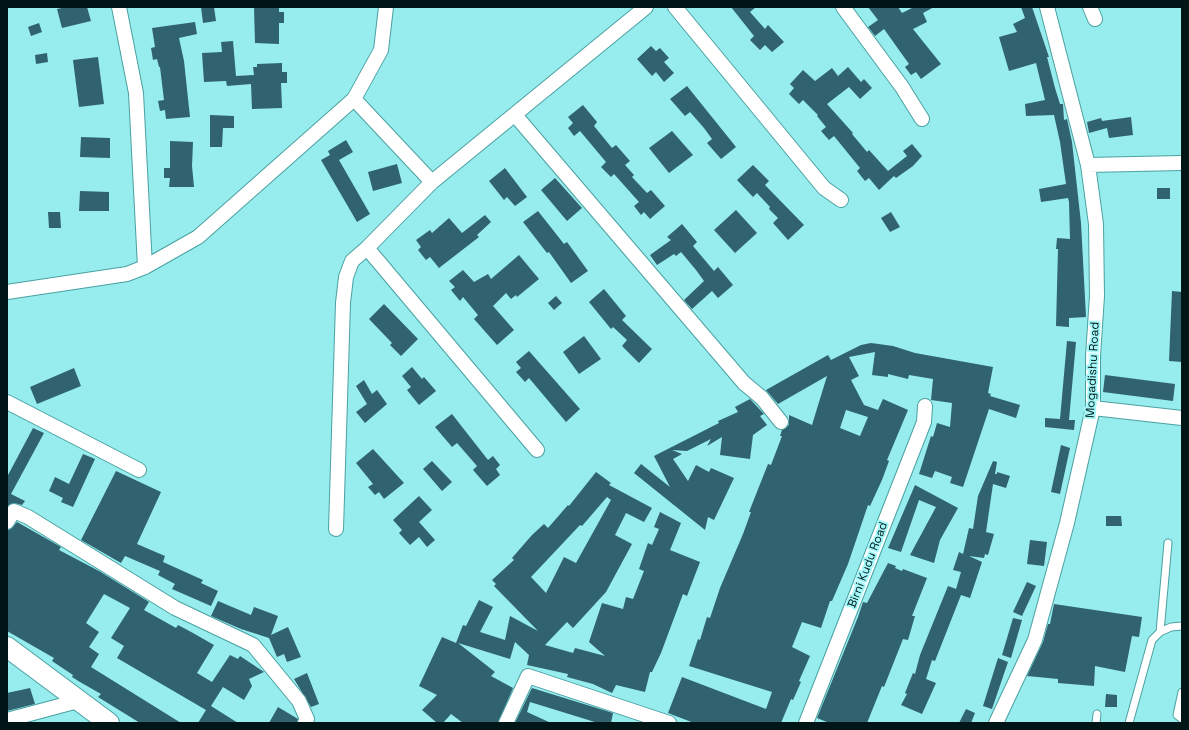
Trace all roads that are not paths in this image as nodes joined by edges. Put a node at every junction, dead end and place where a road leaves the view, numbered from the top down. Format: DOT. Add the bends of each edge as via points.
graph roads {
  1 [pos="119,7"];
  2 [pos="386,7"];
  3 [pos="646,7"];
  4 [pos="675,7"];
  5 [pos="842,7"];
  6 [pos="1047,7"];
  7 [pos="354,99"];
  8 [pos="515,115"];
  9 [pos="922,119"];
  10 [pos="1182,163"];
  11 [pos="1088,165"];
  12 [pos="432,182"];
  13 [pos="841,200"];
  14 [pos="367,248"];
  15 [pos="145,267"];
  16 [pos="7,292"];
  17 [pos="7,402"];
  18 [pos="925,406"];
  19 [pos="1093,408"];
  20 [pos="1182,418"];
  21 [pos="781,422"];
  22 [pos="537,450"];
  23 [pos="139,470"];
  24 [pos="7,522"];
  25 [pos="336,529"];
  26 [pos="1168,543"];
  27 [pos="1182,626"];
  28 [pos="1160,632"];
  29 [pos="7,647"];
  30 [pos="1182,692"];
  31 [pos="78,701"];
  32 [pos="1097,714"];
  33 [pos="1182,719"];
  34 [pos="7,720"];
  35 [pos="109,723"];
  36 [pos="305,723"];
  37 [pos="506,723"];
  38 [pos="668,723"];
  39 [pos="806,723"];
  40 [pos="996,723"];
  41 [pos="1096,723"];
  42 [pos="1130,723"];
  1 -- 15 [label="street" via="136,93"];
  2 -- 7 [label="street" via="381,50"];
  3 -- 8 [label="street"];
  4 -- 13 [label="street" via="824,188"];
  5 -- 9 [label="street" via="902,87"];
  6 -- 11 [label="street, Mogadishu Road"];
  7 -- 12 [label="street"];
  7 -- 15 [label="street" via="198,237"];
  8 -- 12 [label="street"];
  8 -- 21 [label="street" via="739,378 762,398"];
  10 -- 11 [label="street"];
  11 -- 19 [label="street, Mogadishu Road" via="1096,224 1097,296"];
  12 -- 14 [label="street"];
  14 -- 22 [label="street"];
  14 -- 25 [label="street" via="352,261 346,277"];
  15 -- 16 [label="street" via="127,274"];
  17 -- 23 [label="street"];
  18 -- 39 [label="street, Birni Kudu Road" via="924,422"];
  19 -- 20 [label="street"];
  19 -- 40 [label="street, Mogadishu Road" via="1068,523 1035,640"];
  24 -- 36 [label="street" via="14,511 28,518 175,608 253,645 299,701 307,719"];
  26 -- 28 [label="lane"];
  27 -- 28 [label="lane"];
  28 -- 42 [label="lane" via="1152,640"];
  29 -- 31 [label="street"];
  30 -- 33 [label="lane" via="1177,715"];
  31 -- 34 [label="street"];
  31 -- 35 [label="street"];
  32 -- 41 [label="lane"];
  37 -- 38 [label="street" via="528,676"];
}
